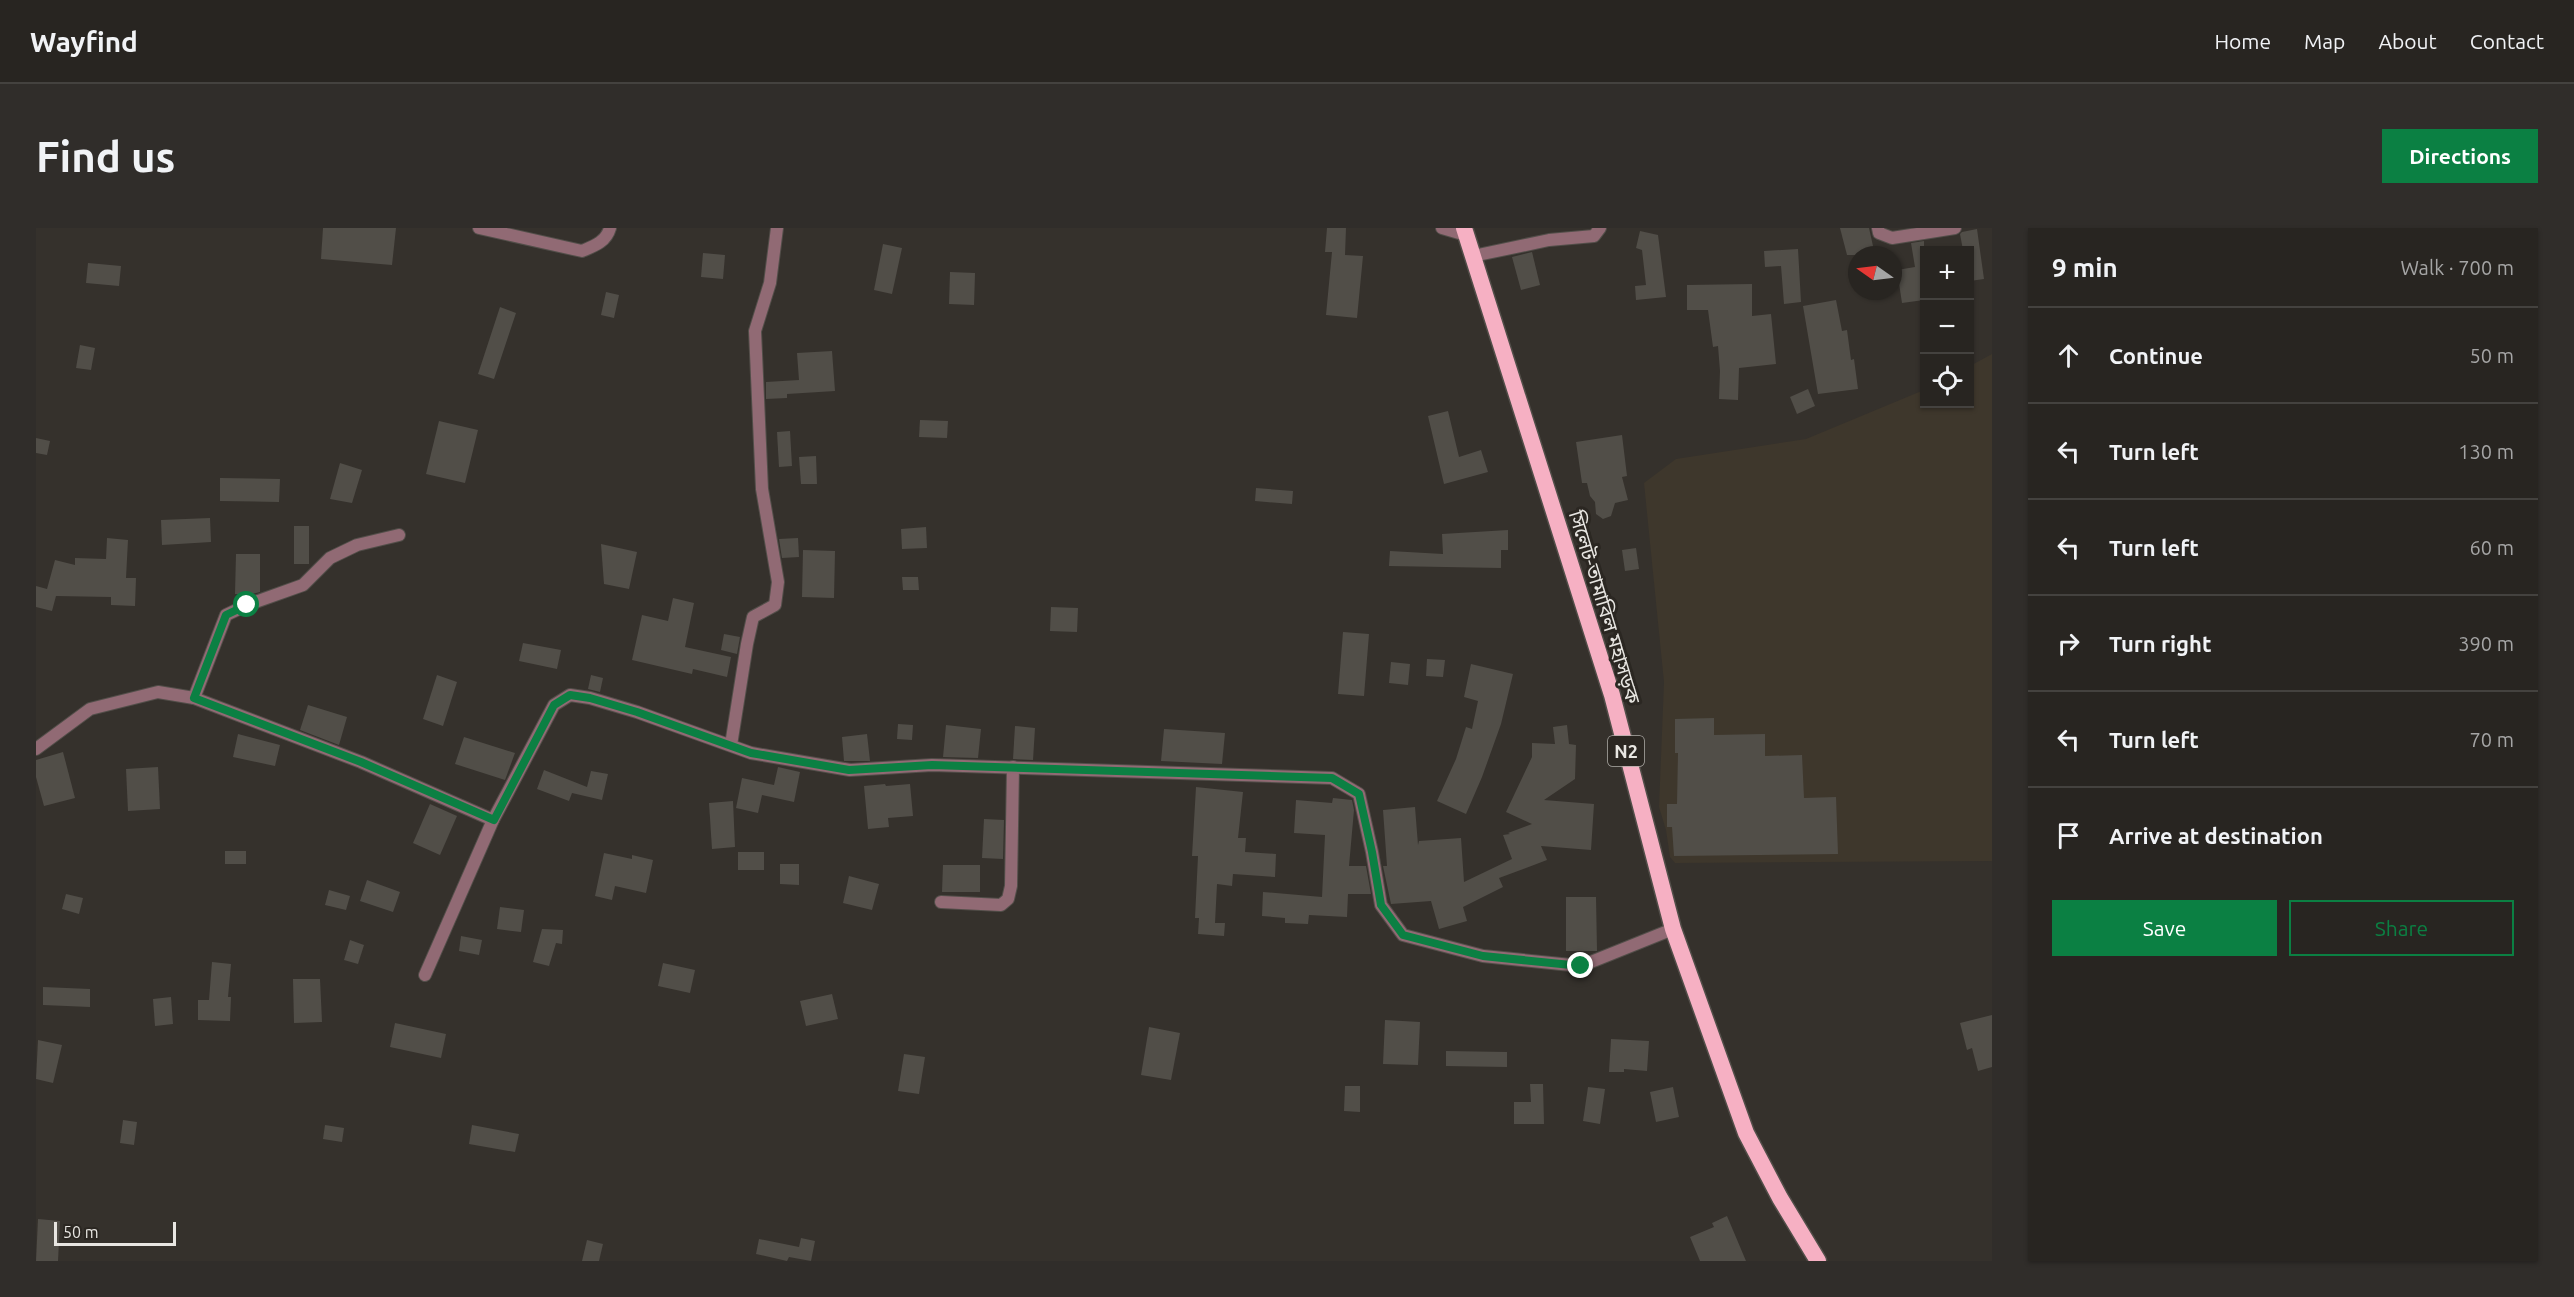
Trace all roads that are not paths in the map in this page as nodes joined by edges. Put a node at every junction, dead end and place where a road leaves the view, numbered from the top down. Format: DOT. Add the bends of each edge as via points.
graph roads {
  1 [pos="480,228"];
  2 [pos="610,228"];
  3 [pos="777,228"];
  4 [pos="1442,228"];
  5 [pos="1600,228"];
  6 [pos="1878,228"];
  7 [pos="1955,228"];
  8 [pos="1465,231"];
  9 [pos="1473,256"];
  10 [pos="399,535"];
  11 [pos="194,698"];
  12 [pos="732,745"];
  13 [pos="36,749"];
  14 [pos="1013,767"];
  15 [pos="494,820"];
  16 [pos="941,902"];
  17 [pos="1673,929"];
  18 [pos="425,975"];
  19 [pos="1818,1261"];
  1 -- 2 [label="street" via="582,251 608,236"];
  3 -- 12 [label="street" via="771,283 755,331 762,489 778,582 775,605 753,617"];
  4 -- 8 [label="street"];
  5 -- 9 [label="street" via="1594,236 1549,240"];
  6 -- 7 [label="street" via="1879,233 1892,238"];
  8 -- 9 [label="highway, সিলেট-তামাবিল মহাসড়ক / N2"];
  9 -- 17 [label="highway, সিলেট-তামাবিল মহাসড়ক / N2" via="1612,695"];
  10 -- 11 [label="street" via="357,545 330,558 303,585 226,615"];
  11 -- 13 [label="street" via="158,693 90,710"];
  11 -- 15 [label="street" via="361,762"];
  12 -- 14 [label="street" via="751,753 849,770 932,765"];
  12 -- 15 [label="street" via="637,712 570,695 554,705"];
  14 -- 16 [label="street" via="1008,899 1001,905"];
  14 -- 17 [label="street" via="1332,778 1359,794 1381,905 1403,935 1483,956 1581,966"];
  15 -- 18 [label="street"];
  17 -- 19 [label="highway, সিলেট-তামাবিল মহাসড়ক / N2" via="1746,1133"];
}
